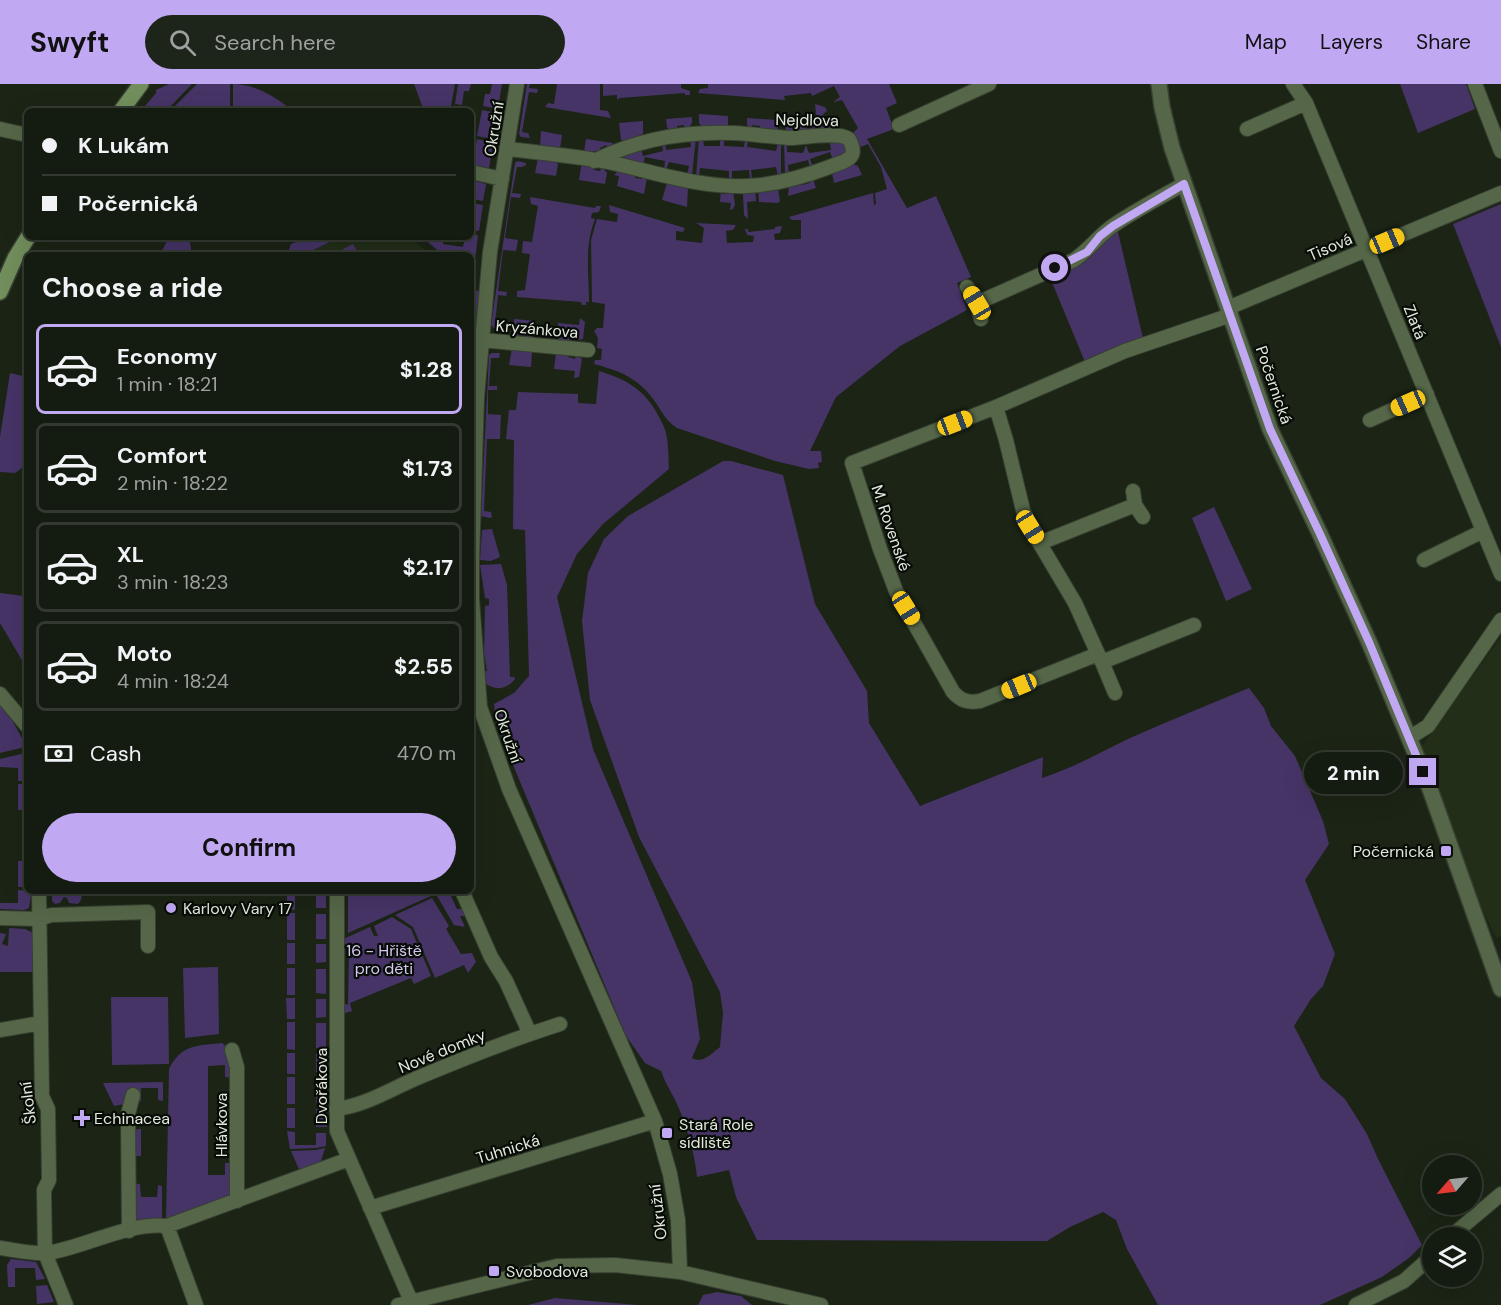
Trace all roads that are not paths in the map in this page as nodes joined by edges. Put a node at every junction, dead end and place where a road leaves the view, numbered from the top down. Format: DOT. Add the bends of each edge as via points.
graph roads {
  1 [pos="141,84"];
  2 [pos="517,84"];
  3 [pos="989,84"];
  4 [pos="1159,84"];
  5 [pos="1293,84"];
  6 [pos="1475,84"];
  7 [pos="1306,103"];
  8 [pos="123,108"];
  9 [pos="899,125"];
  10 [pos="0,129"];
  11 [pos="1247,129"];
  12 [pos="24,134"];
  13 [pos="508,149"];
  14 [pos="1501,151"];
  15 [pos="594,161"];
  16 [pos="474,173"];
  17 [pos="502,179"];
  18 [pos="1184,184"];
  19 [pos="1501,193"];
  20 [pos="26,240"];
  21 [pos="1367,249"];
  22 [pos="967,287"];
  23 [pos="0,292"];
  24 [pos="977,303"];
  25 [pos="1229,311"];
  26 [pos="981,319"];
  27 [pos="482,340"];
  28 [pos="588,350"];
  29 [pos="1427,394"];
  30 [pos="996,407"];
  31 [pos="1370,420"];
  32 [pos="474,468"];
  33 [pos="1143,517"];
  34 [pos="1483,531"];
  35 [pos="1040,543"];
  36 [pos="1424,560"];
  37 [pos="1501,574"];
  38 [pos="1501,620"];
  39 [pos="1194,625"];
  40 [pos="474,626"];
  41 [pos="1100,658"];
  42 [pos="1116,693"];
  43 [pos="0,694"];
  44 [pos="24,722"];
  45 [pos="1409,738"];
  46 [pos="39,894"];
  47 [pos="337,894"];
  48 [pos="463,894"];
  49 [pos="0,918"];
  50 [pos="39,919"];
  51 [pos="148,945"];
  52 [pos="1501,989"];
  53 [pos="41,1023"];
  54 [pos="560,1024"];
  55 [pos="0,1030"];
  56 [pos="530,1034"];
  57 [pos="232,1050"];
  58 [pos="133,1095"];
  59 [pos="336,1109"];
  60 [pos="654,1121"];
  61 [pos="349,1159"];
  62 [pos="1501,1194"];
  63 [pos="237,1201"];
  64 [pos="370,1208"];
  65 [pos="167,1226"];
  66 [pos="1462,1227"];
  67 [pos="129,1231"];
  68 [pos="0,1248"];
  69 [pos="45,1253"];
  70 [pos="1422,1265"];
  71 [pos="680,1272"];
  72 [pos="405,1303"];
  73 [pos="66,1305"];
  74 [pos="196,1305"];
  75 [pos="821,1305"];
  76 [pos="1356,1305"];
  1 -- 8 [label="main road"];
  2 -- 13 [label="street, Okružní"];
  3 -- 9 [label="street"];
  4 -- 18 [label="street, Počernická"];
  5 -- 7 [label="street, Zlatá"];
  6 -- 14 [label="street"];
  7 -- 11 [label="street"];
  7 -- 21 [label="street, Zlatá"];
  10 -- 12 [label="street"];
  13 -- 15 [label="street, Nejdlova"];
  13 -- 17 [label="street, Okružní"];
  15 -- 15 [label="street, Nejdlova" via="701,182 749,186 818,172 844,162 853,151 849,139 839,135 790,138 706,132 667,136"];
  16 -- 17 [label="street, Okružní"];
  17 -- 27 [label="street, Okružní"];
  18 -- 24 [label="street" via="1113,226 1074,260"];
  18 -- 25 [label="street, Počernická"];
  19 -- 21 [label="street, Tisová"];
  20 -- 23 [label="main road"];
  21 -- 25 [label="street, Tisová"];
  21 -- 29 [label="street, Zlatá"];
  22 -- 24 [label="street"];
  24 -- 26 [label="street"];
  25 -- 30 [label="street, M. Rovenské"];
  25 -- 45 [label="street, Počernická" via="1270,429"];
  27 -- 28 [label="street, Kryzánkova"];
  27 -- 32 [label="street, Okružní"];
  29 -- 31 [label="street"];
  29 -- 34 [label="street, Zlatá"];
  30 -- 35 [label="street" via="1023,510"];
  30 -- 41 [label="street, M. Rovenské" via="852,463 896,591 953,692 965,701 980,701"];
  33 -- 35 [label="street" via="1134,498"];
  34 -- 36 [label="street"];
  34 -- 37 [label="street, Zlatá"];
  35 -- 41 [label="street" via="1075,603"];
  38 -- 45 [label="street" via="1428,726"];
  39 -- 41 [label="street, M. Rovenské"];
  40 -- 60 [label="street, Okružní" via="480,707 509,789"];
  41 -- 42 [label="street"];
  43 -- 44 [label="street"];
  45 -- 52 [label="street, Počernická"];
  46 -- 50 [label="street, Školní"];
  47 -- 59 [label="street, Dvořákova"];
  48 -- 56 [label="street"];
  49 -- 50 [label="street"];
  50 -- 51 [label="street" via="51,915 148,912"];
  50 -- 53 [label="street, Školní"];
  53 -- 55 [label="street"];
  53 -- 69 [label="street, Školní" via="42,1096 48,1109 50,1180 44,1190"];
  54 -- 56 [label="street, Nové domky"];
  56 -- 59 [label="street, Nové domky" via="351,1107"];
  57 -- 63 [label="street, Hlávkova" via="237,1067"];
  58 -- 67 [label="street" via="128,1114"];
  59 -- 61 [label="street, Dvořákova" via="337,1131"];
  60 -- 64 [label="street, Tuhnická"];
  60 -- 71 [label="street, Okružní" via="670,1174 678,1220"];
  61 -- 63 [label="street"];
  61 -- 64 [label="street, Dvořákova"];
  62 -- 66 [label="street"];
  63 -- 65 [label="street"];
  64 -- 72 [label="street, Dvořákova"];
  65 -- 67 [label="street"];
  65 -- 74 [label="street"];
  67 -- 69 [label="street"];
  68 -- 69 [label="street"];
  69 -- 73 [label="street, Školní"];
  70 -- 76 [label="street" via="1404,1281"];
  71 -- 72 [label="street" via="615,1265 557,1266"];
  71 -- 75 [label="street"];
}
